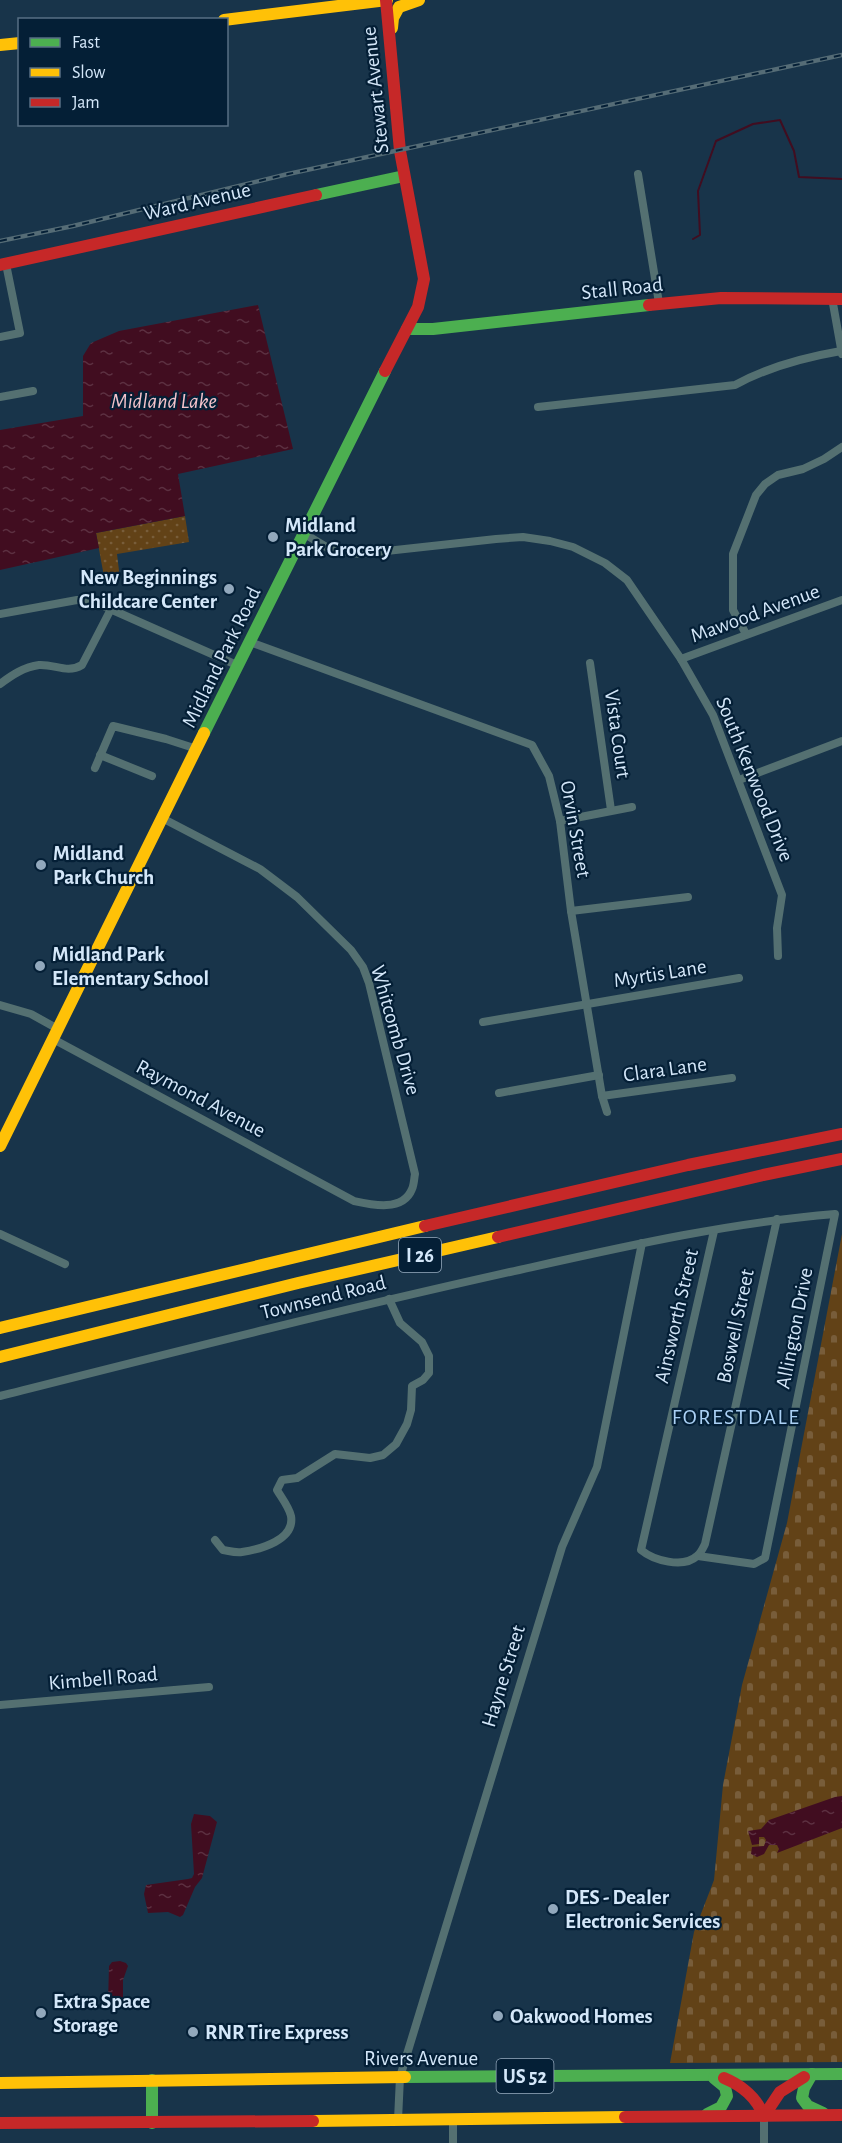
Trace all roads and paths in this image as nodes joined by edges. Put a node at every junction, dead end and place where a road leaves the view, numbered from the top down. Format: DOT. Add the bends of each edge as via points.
graph roads {
  1 [pos="386,0"];
  2 [pos="419,0"];
  3 [pos="354,4"];
  4 [pos="228,20"];
  5 [pos="390,41"];
  6 [pos="18,43"];
  7 [pos="0,45"];
  8 [pos="638,174"];
  9 [pos="404,176"];
  10 [pos="3,265"];
  11 [pos="837,299"];
  12 [pos="659,303"];
  13 [pos="407,328"];
  14 [pos="0,337"];
  15 [pos="841,353"];
  16 [pos="33,391"];
  17 [pos="0,397"];
  18 [pos="538,407"];
  19 [pos="842,447"];
  20 [pos="303,533"];
  21 [pos="842,600"];
  22 [pos="111,609"];
  23 [pos="0,614"];
  24 [pos="746,634"];
  25 [pos="250,642"];
  26 [pos="681,659"];
  27 [pos="590,663"];
  28 [pos="239,666"];
  29 [pos="0,684"];
  30 [pos="841,743"];
  31 [pos="197,749"];
  32 [pos="100,755"];
  33 [pos="95,768"];
  34 [pos="152,776"];
  35 [pos="739,780"];
  36 [pos="632,807"];
  37 [pos="611,810"];
  38 [pos="162,819"];
  39 [pos="560,821"];
  40 [pos="688,897"];
  41 [pos="572,911"];
  42 [pos="778,956"];
  43 [pos="739,978"];
  44 [pos="587,1004"];
  45 [pos="0,1005"];
  46 [pos="483,1022"];
  47 [pos="56,1034"];
  48 [pos="599,1075"];
  49 [pos="732,1078"];
  50 [pos="499,1093"];
  51 [pos="602,1096"];
  52 [pos="607,1112"];
  53 [pos="842,1134"];
  54 [pos="0,1146"];
  55 [pos="842,1159"];
  56 [pos="332,1189"];
  57 [pos="835,1214"];
  58 [pos="777,1219"];
  59 [pos="714,1231"];
  60 [pos="0,1234"];
  61 [pos="642,1243"];
  62 [pos="65,1264"];
  63 [pos="389,1299"];
  64 [pos="0,1328"];
  65 [pos="0,1357"];
  66 [pos="0,1396"];
  67 [pos="215,1540"];
  68 [pos="698,1556"];
  69 [pos="209,1687"];
  70 [pos="0,1705"];
  71 [pos="812,2074"];
  72 [pos="842,2074"];
  73 [pos="714,2075"];
  74 [pos="400,2077"];
  75 [pos="152,2080"];
  76 [pos="22,2082"];
  77 [pos="0,2083"];
  78 [pos="0,2088"];
  79 [pos="829,2115"];
  80 [pos="842,2115"];
  81 [pos="702,2116"];
  82 [pos="764,2116"];
  83 [pos="398,2120"];
  84 [pos="453,2120"];
  85 [pos="0,2123"];
  86 [pos="152,2123"];
  87 [pos="453,2143"];
  88 [pos="764,2143"];
  1 -- 3 [label="main road"];
  1 -- 5 [label="main road, Stewart Avenue"];
  2 -- 5 [label="main road" via="397,10"];
  3 -- 4 [label="main road"];
  3 -- 5 [label="main road" via="378,14"];
  5 -- 9 [label="main road, Stewart Avenue"];
  6 -- 7 [label="main road"];
  8 -- 12 [label="street"];
  9 -- 10 [label="main road, Ward Avenue"];
  9 -- 13 [label="main road, Midland Park Road" via="424,279 418,307"];
  10 -- 14 [label="street" via="20,333"];
  11 -- 12 [label="main road, Stall Road" via="722,298"];
  11 -- 15 [label="street"];
  12 -- 13 [label="main road, Stall Road" via="434,329"];
  13 -- 20 [label="main road, Midland Park Road"];
  15 -- 18 [label="street" via="813,356 755,374 735,385"];
  16 -- 17 [label="street"];
  19 -- 24 [label="street" via="803,469 778,475 756,495 733,554 733,609"];
  20 -- 25 [label="main road, Midland Park Road"];
  20 -- 26 [label="street, South Kenwood Drive" via="328,548 359,554 523,537 573,547 605,563 627,580"];
  21 -- 24 [label="street, Mawood Avenue"];
  22 -- 23 [label="street" via="77,600"];
  22 -- 28 [label="street"];
  22 -- 29 [label="street" via="82,664 74,669 40,665 18,671"];
  24 -- 26 [label="street, Mawood Avenue"];
  25 -- 28 [label="main road, Midland Park Road"];
  25 -- 39 [label="street, Orvin Street" via="532,745 549,776"];
  26 -- 35 [label="street, South Kenwood Drive" via="713,715"];
  27 -- 37 [label="street, Vista Court"];
  28 -- 31 [label="main road, Midland Park Road"];
  30 -- 35 [label="street"];
  31 -- 32 [label="street" via="113,726"];
  31 -- 38 [label="main road, Midland Park Road"];
  32 -- 33 [label="street"];
  32 -- 34 [label="street"];
  35 -- 42 [label="street, South Kenwood Drive" via="782,895"];
  36 -- 37 [label="street"];
  37 -- 39 [label="street"];
  38 -- 47 [label="main road, Midland Park Road"];
  38 -- 56 [label="street, Whitcomb Drive" via="260,869 297,897 363,967 415,1174 412,1190 404,1199 385,1205 354,1201"];
  39 -- 41 [label="street, Orvin Street"];
  40 -- 41 [label="street"];
  41 -- 44 [label="street, Orvin Street"];
  43 -- 44 [label="street, Myrtis Lane"];
  44 -- 46 [label="street, Myrtis Lane"];
  44 -- 48 [label="street, Orvin Street"];
  45 -- 47 [label="street, Raymond Avenue" via="31,1014"];
  47 -- 54 [label="main road, Midland Park Road"];
  47 -- 56 [label="street, Raymond Avenue"];
  48 -- 50 [label="street"];
  48 -- 51 [label="street, Orvin Street"];
  49 -- 51 [label="street, Clara Lane"];
  51 -- 52 [label="street, Orvin Street"];
  53 -- 64 [label="main road, I 26" via="688,1165"];
  55 -- 65 [label="main road, I 26" via="321,1278"];
  57 -- 58 [label="street, Townsend Road"];
  57 -- 68 [label="street, Allington Drive" via="765,1558 754,1564"];
  58 -- 59 [label="street, Townsend Road"];
  58 -- 68 [label="street, Boswell Street" via="705,1544"];
  59 -- 61 [label="street, Townsend Road"];
  59 -- 68 [label="street, Ainsworth Street" via="641,1550 651,1558 673,1562"];
  60 -- 62 [label="street"];
  61 -- 63 [label="street, Townsend Road"];
  61 -- 74 [label="street, Hayne Street" via="597,1467 562,1546"];
  63 -- 66 [label="street, Townsend Road"];
  63 -- 67 [label="street" via="400,1323 422,1342 429,1356 429,1373 412,1386 411,1410 396,1444 383,1455 370,1458 335,1454 297,1478 282,1480 278,1490 291,1515 289,1530 283,1538 240,1552 223,1550"];
  69 -- 70 [label="street, Kimbell Road"];
  71 -- 72 [label="main road, Rivers Avenue / US 52"];
  71 -- 73 [label="main road, Rivers Avenue / US 52"];
  71 -- 79 [label="main road" via="801,2090 802,2099 809,2109"];
  71 -- 82 [label="main road" via="776,2094"];
  73 -- 74 [label="main road, Rivers Avenue / US 52"];
  73 -- 81 [label="main road" via="725,2087 727,2096 721,2107"];
  73 -- 82 [label="main road" via="738,2083 759,2102"];
  74 -- 75 [label="main road, Rivers Avenue / US 52"];
  74 -- 83 [label="street, Hayne Street"];
  75 -- 76 [label="main road, Rivers Avenue / US 52"];
  75 -- 86 [label="main road"];
  76 -- 77 [label="main road, Rivers Avenue / US 52"];
  76 -- 78 [label="main road"];
  79 -- 80 [label="main road, US 52"];
  79 -- 82 [label="main road, US 52"];
  81 -- 82 [label="main road, US 52"];
  81 -- 84 [label="main road, US 52"];
  82 -- 88 [label="street"];
  83 -- 84 [label="main road, US 52"];
  83 -- 86 [label="main road, US 52"];
  84 -- 87 [label="street"];
  85 -- 86 [label="main road, US 52"];
}
